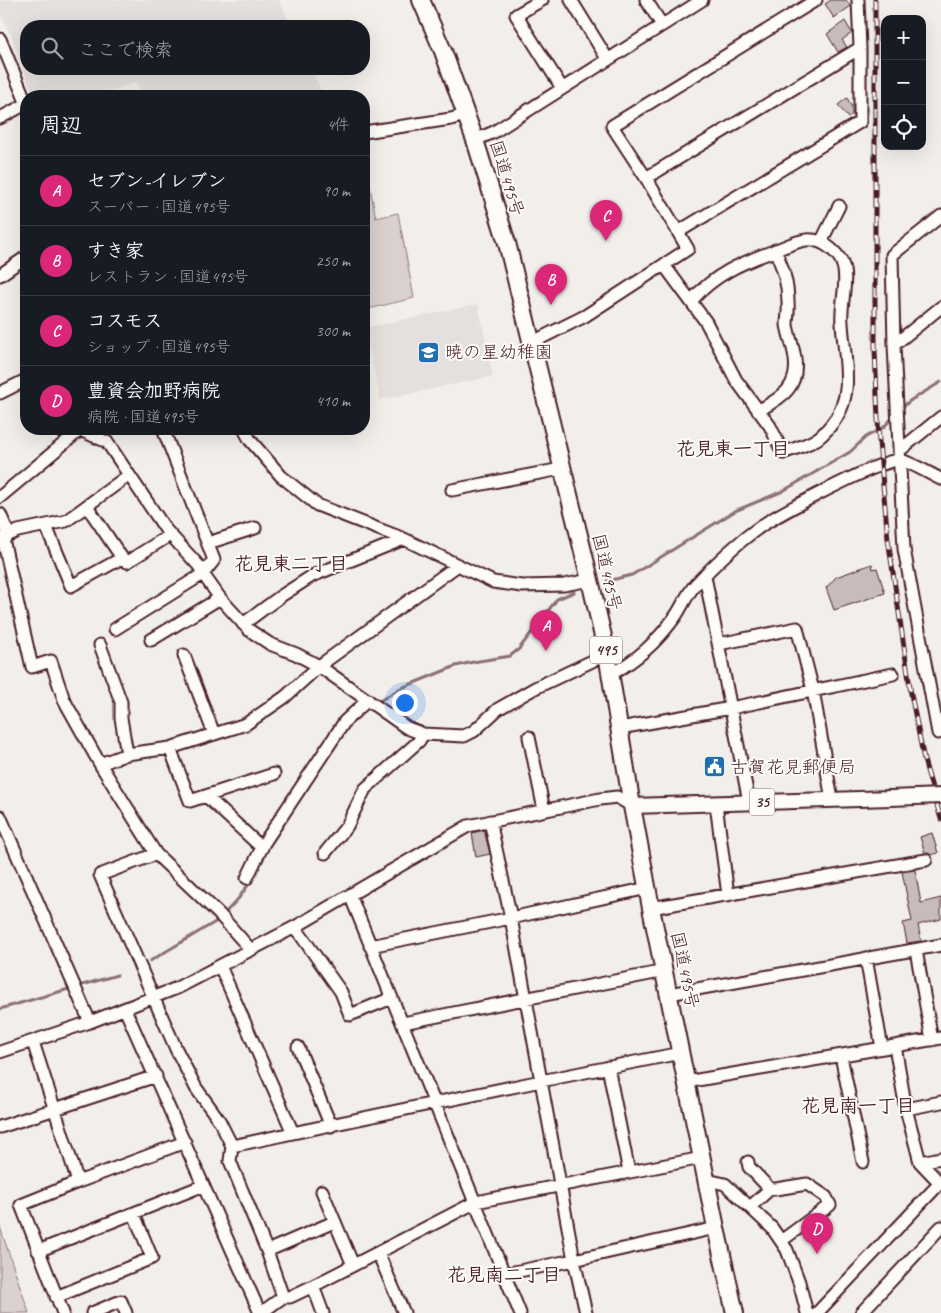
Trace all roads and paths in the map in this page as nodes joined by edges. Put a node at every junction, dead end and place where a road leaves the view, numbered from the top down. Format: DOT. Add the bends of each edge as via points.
graph roads {
  1 [pos="421,0"];
  2 [pos="542,0"];
  3 [pos="571,0"];
  4 [pos="646,0"];
  5 [pos="702,0"];
  6 [pos="816,0"];
  7 [pos="858,0"];
  8 [pos="662,25"];
  9 [pos="0,39"];
  10 [pos="860,48"];
  11 [pos="608,60"];
  12 [pos="562,88"];
  13 [pos="21,90"];
  14 [pos="20,106"];
  15 [pos="465,115"];
  16 [pos="0,118"];
  17 [pos="370,131"];
  18 [pos="475,140"];
  19 [pos="646,178"];
  20 [pos="839,206"];
  21 [pos="941,216"];
  22 [pos="678,232"];
  23 [pos="821,242"];
  24 [pos="775,250"];
  25 [pos="20,261"];
  26 [pos="664,265"];
  27 [pos="0,275"];
  28 [pos="691,300"];
  29 [pos="941,307"];
  30 [pos="531,343"];
  31 [pos="894,345"];
  32 [pos="20,383"];
  33 [pos="0,393"];
  34 [pos="758,411"];
  35 [pos="941,417"];
  36 [pos="74,435"];
  37 [pos="92,435"];
  38 [pos="166,435"];
  39 [pos="247,435"];
  40 [pos="899,456"];
  41 [pos="561,469"];
  42 [pos="129,475"];
  43 [pos="941,478"];
  44 [pos="452,490"];
  45 [pos="0,497"];
  46 [pos="87,506"];
  47 [pos="0,514"];
  48 [pos="46,526"];
  49 [pos="255,528"];
  50 [pos="170,535"];
  51 [pos="4,538"];
  52 [pos="404,539"];
  53 [pos="208,543"];
  54 [pos="122,558"];
  55 [pos="458,565"];
  56 [pos="202,574"];
  57 [pos="705,576"];
  58 [pos="590,580"];
  59 [pos="220,598"];
  60 [pos="243,624"];
  61 [pos="116,629"];
  62 [pos="151,640"];
  63 [pos="718,644"];
  64 [pos="100,645"];
  65 [pos="607,654"];
  66 [pos="184,655"];
  67 [pos="319,666"];
  68 [pos="893,674"];
  69 [pos="610,675"];
  70 [pos="813,690"];
  71 [pos="368,700"];
  72 [pos="731,708"];
  73 [pos="620,728"];
  74 [pos="941,732"];
  75 [pos="214,734"];
  76 [pos="423,734"];
  77 [pos="529,737"];
  78 [pos="170,748"];
  79 [pos="127,754"];
  80 [pos="100,764"];
  81 [pos="274,774"];
  82 [pos="206,796"];
  83 [pos="941,796"];
  84 [pos="832,800"];
  85 [pos="750,802"];
  86 [pos="716,804"];
  87 [pos="632,806"];
  88 [pos="544,810"];
  89 [pos="0,816"];
  90 [pos="490,821"];
  91 [pos="262,848"];
  92 [pos="325,853"];
  93 [pos="156,854"];
  94 [pos="926,860"];
  95 [pos="247,878"];
  96 [pos="648,888"];
  97 [pos="350,895"];
  98 [pos="728,895"];
  99 [pos="652,908"];
  100 [pos="511,918"];
  101 [pos="295,927"];
  102 [pos="941,945"];
  103 [pos="370,946"];
  104 [pos="251,950"];
  105 [pos="916,950"];
  106 [pos="866,958"];
  107 [pos="220,966"];
  108 [pos="665,971"];
  109 [pos="669,994"];
  110 [pos="154,998"];
  111 [pos="392,998"];
  112 [pos="526,999"];
  113 [pos="125,1009"];
  114 [pos="90,1022"];
  115 [pos="403,1023"];
  116 [pos="936,1039"];
  117 [pos="33,1042"];
  118 [pos="895,1046"];
  119 [pos="298,1047"];
  120 [pos="882,1048"];
  121 [pos="1,1050"];
  122 [pos="681,1053"];
  123 [pos="841,1056"];
  124 [pos="608,1067"];
  125 [pos="156,1076"];
  126 [pos="542,1080"];
  127 [pos="686,1082"];
  128 [pos="434,1102"];
  129 [pos="941,1102"];
  130 [pos="54,1109"];
  131 [pos="906,1109"];
  132 [pos="330,1126"];
  133 [pos="0,1127"];
  134 [pos="293,1133"];
  135 [pos="185,1142"];
  136 [pos="232,1146"];
  137 [pos="702,1158"];
  138 [pos="941,1158"];
  139 [pos="748,1162"];
  140 [pos="863,1162"];
  141 [pos="920,1162"];
  142 [pos="629,1172"];
  143 [pos="707,1180"];
  144 [pos="78,1182"];
  145 [pos="941,1183"];
  146 [pos="561,1185"];
  147 [pos="202,1186"];
  148 [pos="770,1188"];
  149 [pos="322,1191"];
  150 [pos="476,1202"];
  151 [pos="750,1207"];
  152 [pos="134,1214"];
  153 [pos="334,1222"];
  154 [pos="941,1227"];
  155 [pos="716,1228"];
  156 [pos="781,1241"];
  157 [pos="38,1250"];
  158 [pos="267,1251"];
  159 [pos="378,1253"];
  160 [pos="574,1260"];
  161 [pos="353,1265"];
  162 [pos="504,1274"];
  163 [pos="313,1286"];
  164 [pos="56,1297"];
  165 [pos="283,1297"];
  166 [pos="62,1313"];
  167 [pos="92,1313"];
  168 [pos="126,1313"];
  169 [pos="261,1313"];
  170 [pos="323,1313"];
  171 [pos="403,1313"];
  172 [pos="520,1313"];
  173 [pos="586,1313"];
  174 [pos="735,1313"];
  175 [pos="807,1313"];
  176 [pos="817,1313"];
  177 [pos="861,1313"];
  1 -- 15 [label="highway, 国道495号 / 495"];
  2 -- 12 [label="street" via="516,15"];
  3 -- 11 [label="street"];
  4 -- 8 [label="street"];
  5 -- 8 [label="street"];
  6 -- 19 [label="street" via="612,126"];
  7 -- 10 [label="street"];
  8 -- 11 [label="street"];
  9 -- 13 [label="street"];
  10 -- 19 [label="street"];
  10 -- 22 [label="street" via="860,122"];
  11 -- 12 [label="street"];
  12 -- 18 [label="street" via="494,132"];
  14 -- 16 [label="street"];
  15 -- 17 [label="street"];
  15 -- 18 [label="highway, 国道495号 / 495"];
  18 -- 30 [label="highway, 国道495号 / 495" via="507,243"];
  19 -- 22 [label="street"];
  20 -- 23 [label="street"];
  21 -- 31 [label="street" via="892,255"];
  22 -- 26 [label="street" via="688,249"];
  23 -- 24 [label="street" via="801,240"];
  23 -- 34 [label="street" via="836,253 844,272 841,320 848,384 842,409 815,440 783,453 770,426"];
  24 -- 28 [label="street" via="735,266"];
  24 -- 34 [label="street" via="787,280 787,324 795,372 783,396"];
  25 -- 27 [label="street"];
  26 -- 28 [label="street"];
  26 -- 30 [label="street" via="585,316"];
  28 -- 34 [label="street" via="736,380"];
  29 -- 31 [label="street"];
  30 -- 41 [label="highway, 国道495号 / 495"];
  31 -- 40 [label="street"];
  32 -- 33 [label="street"];
  35 -- 40 [label="street"];
  36 -- 45 [label="street"];
  37 -- 42 [label="street" via="108,442"];
  38 -- 53 [label="street"];
  39 -- 52 [label="street" via="281,476 317,505"];
  40 -- 43 [label="street"];
  40 -- 57 [label="street" via="778,515 750,534"];
  40 -- 74 [label="street" via="904,549 938,733"];
  41 -- 44 [label="street"];
  41 -- 58 [label="highway, 国道495号 / 495"];
  42 -- 46 [label="street"];
  42 -- 50 [label="street"];
  46 -- 48 [label="street" via="66,521"];
  46 -- 54 [label="street"];
  47 -- 51 [label="street"];
  48 -- 51 [label="street" via="18,530"];
  48 -- 54 [label="street" via="72,586"];
  49 -- 53 [label="street"];
  50 -- 54 [label="street" via="127,562"];
  50 -- 56 [label="street" via="199,566"];
  51 -- 80 [label="street" via="32,667 51,661 64,700"];
  52 -- 55 [label="street"];
  52 -- 60 [label="street" via="312,576"];
  53 -- 56 [label="street" via="214,560"];
  55 -- 58 [label="street" via="494,582 507,584 564,584"];
  55 -- 67 [label="street"];
  56 -- 59 [label="street"];
  56 -- 61 [label="street"];
  57 -- 63 [label="street"];
  57 -- 69 [label="street" via="694,586 657,641 632,663"];
  58 -- 65 [label="highway, 国道495号 / 495"];
  59 -- 60 [label="street"];
  59 -- 62 [label="street"];
  60 -- 67 [label="street" via="270,644"];
  63 -- 70 [label="street" via="797,628"];
  63 -- 72 [label="street"];
  64 -- 79 [label="street" via="121,702"];
  65 -- 69 [label="highway, 国道495号 / 495"];
  65 -- 76 [label="street" via="498,709 464,736"];
  66 -- 75 [label="street"];
  67 -- 71 [label="street"];
  67 -- 75 [label="street" via="265,712 246,724"];
  68 -- 70 [label="street"];
  69 -- 73 [label="highway, 国道495号 / 495"];
  70 -- 72 [label="street"];
  70 -- 84 [label="street"];
  71 -- 76 [label="street" via="407,728"];
  71 -- 91 [label="street" via="345,721"];
  72 -- 73 [label="street"];
  72 -- 85 [label="street"];
  73 -- 87 [label="highway, 国道495号 / 495"];
  75 -- 78 [label="street"];
  76 -- 92 [label="street" via="365,789 347,826"];
  77 -- 88 [label="street"];
  78 -- 79 [label="street"];
  78 -- 82 [label="street" via="190,801"];
  79 -- 80 [label="street"];
  80 -- 93 [label="street"];
  81 -- 82 [label="street"];
  82 -- 91 [label="street"];
  83 -- 84 [label="main road, 35, bridge"];
  84 -- 85 [label="main road, 35"];
  85 -- 86 [label="main road, 35"];
  86 -- 87 [label="main road, 35"];
  86 -- 98 [label="street"];
  87 -- 88 [label="street" via="617,797"];
  87 -- 96 [label="highway, 国道495号 / 495"];
  88 -- 90 [label="street"];
  89 -- 114 [label="street"];
  90 -- 97 [label="street" via="468,826"];
  90 -- 100 [label="street"];
  91 -- 95 [label="street"];
  93 -- 104 [label="street" via="219,914"];
  93 -- 110 [label="street" via="100,875"];
  94 -- 98 [label="street"];
  96 -- 99 [label="highway, 国道495号 / 495"];
  96 -- 100 [label="street"];
  97 -- 101 [label="street"];
  97 -- 103 [label="street"];
  98 -- 99 [label="street"];
  99 -- 108 [label="highway, 国道495号 / 495"];
  100 -- 103 [label="street"];
  100 -- 112 [label="street"];
  101 -- 104 [label="street"];
  101 -- 111 [label="street" via="342,992 350,1015"];
  102 -- 105 [label="street"];
  103 -- 111 [label="street"];
  104 -- 107 [label="street"];
  105 -- 106 [label="street"];
  105 -- 116 [label="street"];
  106 -- 109 [label="street"];
  106 -- 120 [label="street"];
  107 -- 110 [label="street"];
  107 -- 134 [label="street"];
  108 -- 109 [label="highway, 国道495号 / 495"];
  108 -- 112 [label="street"];
  109 -- 122 [label="highway, 国道495号 / 495"];
  110 -- 113 [label="street"];
  110 -- 136 [label="street" via="196,1088 219,1120"];
  111 -- 115 [label="street"];
  112 -- 115 [label="street"];
  112 -- 126 [label="street"];
  113 -- 114 [label="street"];
  113 -- 125 [label="street"];
  114 -- 117 [label="street"];
  115 -- 128 [label="street"];
  116 -- 118 [label="street"];
  117 -- 121 [label="street"];
  117 -- 130 [label="street"];
  118 -- 120 [label="street"];
  118 -- 131 [label="street"];
  119 -- 132 [label="street"];
  120 -- 123 [label="street"];
  122 -- 124 [label="street"];
  122 -- 127 [label="highway, 国道495号 / 495"];
  123 -- 127 [label="street"];
  123 -- 140 [label="street"];
  124 -- 126 [label="street"];
  124 -- 142 [label="street"];
  125 -- 130 [label="street"];
  125 -- 135 [label="street"];
  126 -- 128 [label="street"];
  126 -- 146 [label="street"];
  127 -- 137 [label="highway, 国道495号 / 495"];
  128 -- 132 [label="street"];
  128 -- 150 [label="street"];
  129 -- 131 [label="street"];
  130 -- 133 [label="street"];
  130 -- 144 [label="street"];
  131 -- 141 [label="street"];
  132 -- 134 [label="street"];
  134 -- 136 [label="street"];
  135 -- 144 [label="street"];
  135 -- 147 [label="street"];
  136 -- 158 [label="street" via="230,1161"];
  137 -- 142 [label="street"];
  137 -- 143 [label="highway, 国道495号 / 495"];
  138 -- 141 [label="street"];
  139 -- 148 [label="street"];
  141 -- 145 [label="street"];
  142 -- 146 [label="street"];
  143 -- 151 [label="street" via="725,1184"];
  143 -- 155 [label="highway, 国道495号 / 495"];
  144 -- 157 [label="street" via="21,1205"];
  145 -- 176 [label="street"];
  146 -- 150 [label="street"];
  146 -- 160 [label="street"];
  147 -- 152 [label="street"];
  147 -- 169 [label="street"];
  148 -- 151 [label="street"];
  148 -- 156 [label="street" via="807,1184 826,1197 830,1205"];
  149 -- 153 [label="street"];
  150 -- 159 [label="street"];
  150 -- 162 [label="street"];
  151 -- 156 [label="street"];
  152 -- 157 [label="street"];
  152 -- 164 [label="street" via="152,1258"];
  153 -- 158 [label="street"];
  153 -- 161 [label="street"];
  154 -- 177 [label="street"];
  155 -- 160 [label="street"];
  155 -- 174 [label="highway, 国道495号 / 495"];
  156 -- 175 [label="street" via="799,1282"];
  157 -- 164 [label="street"];
  158 -- 165 [label="street"];
  159 -- 161 [label="street"];
  159 -- 171 [label="street"];
  160 -- 162 [label="street"];
  160 -- 173 [label="street"];
  161 -- 163 [label="street"];
  162 -- 172 [label="street"];
  163 -- 165 [label="street"];
  163 -- 170 [label="street"];
  164 -- 166 [label="street"];
  165 -- 169 [label="street"];
  167 -- 168 [label="street" via="121,1301"];
}
